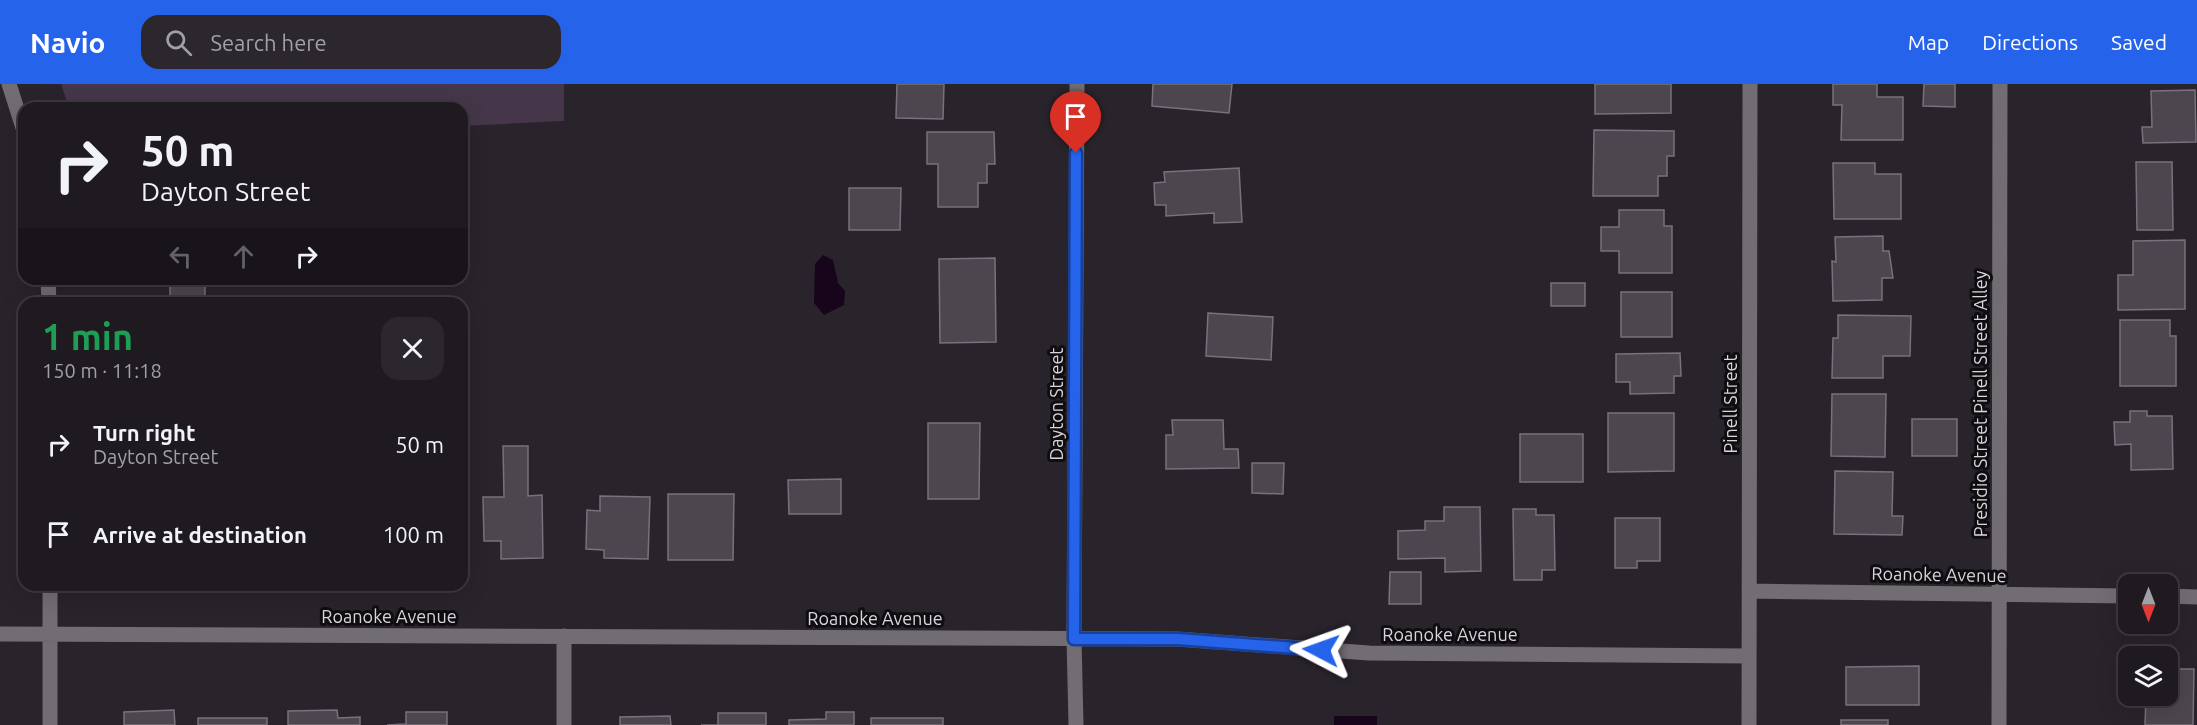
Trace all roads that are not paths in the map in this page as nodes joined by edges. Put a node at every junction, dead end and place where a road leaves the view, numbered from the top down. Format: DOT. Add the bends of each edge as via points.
graph roads {
  1 [pos="9,84"];
  2 [pos="1077,84"];
  3 [pos="1750,84"];
  4 [pos="2000,84"];
  5 [pos="18,112"];
  6 [pos="50,591"];
  7 [pos="1749,591"];
  8 [pos="2000,594"];
  9 [pos="2118,596"];
  10 [pos="2178,596"];
  11 [pos="2197,597"];
  12 [pos="0,634"];
  13 [pos="50,635"];
  14 [pos="564,636"];
  15 [pos="1074,639"];
  16 [pos="1749,656"];
  17 [pos="50,725"];
  18 [pos="564,725"];
  19 [pos="1076,725"];
  20 [pos="1749,725"];
  21 [pos="1999,725"];
  1 -- 5 [label="street"];
  2 -- 15 [label="street, Dayton Street"];
  3 -- 7 [label="street, Pinell Street"];
  4 -- 8 [label="street, Presidio Street Pinell Street Alley"];
  6 -- 13 [label="street"];
  7 -- 8 [label="street, Roanoke Avenue"];
  7 -- 16 [label="street, Pinell Street"];
  8 -- 9 [label="street, Roanoke Avenue"];
  8 -- 21 [label="street, Presidio Street Pinell Street Alley"];
  10 -- 11 [label="street"];
  12 -- 13 [label="street, Roanoke Avenue"];
  13 -- 14 [label="street, Roanoke Avenue"];
  13 -- 17 [label="street"];
  14 -- 15 [label="street, Roanoke Avenue"];
  14 -- 18 [label="street"];
  15 -- 16 [label="street, Roanoke Avenue" via="1178,639 1369,653"];
  15 -- 19 [label="street, Dayton Street"];
  16 -- 20 [label="street, Pinell Street"];
}
